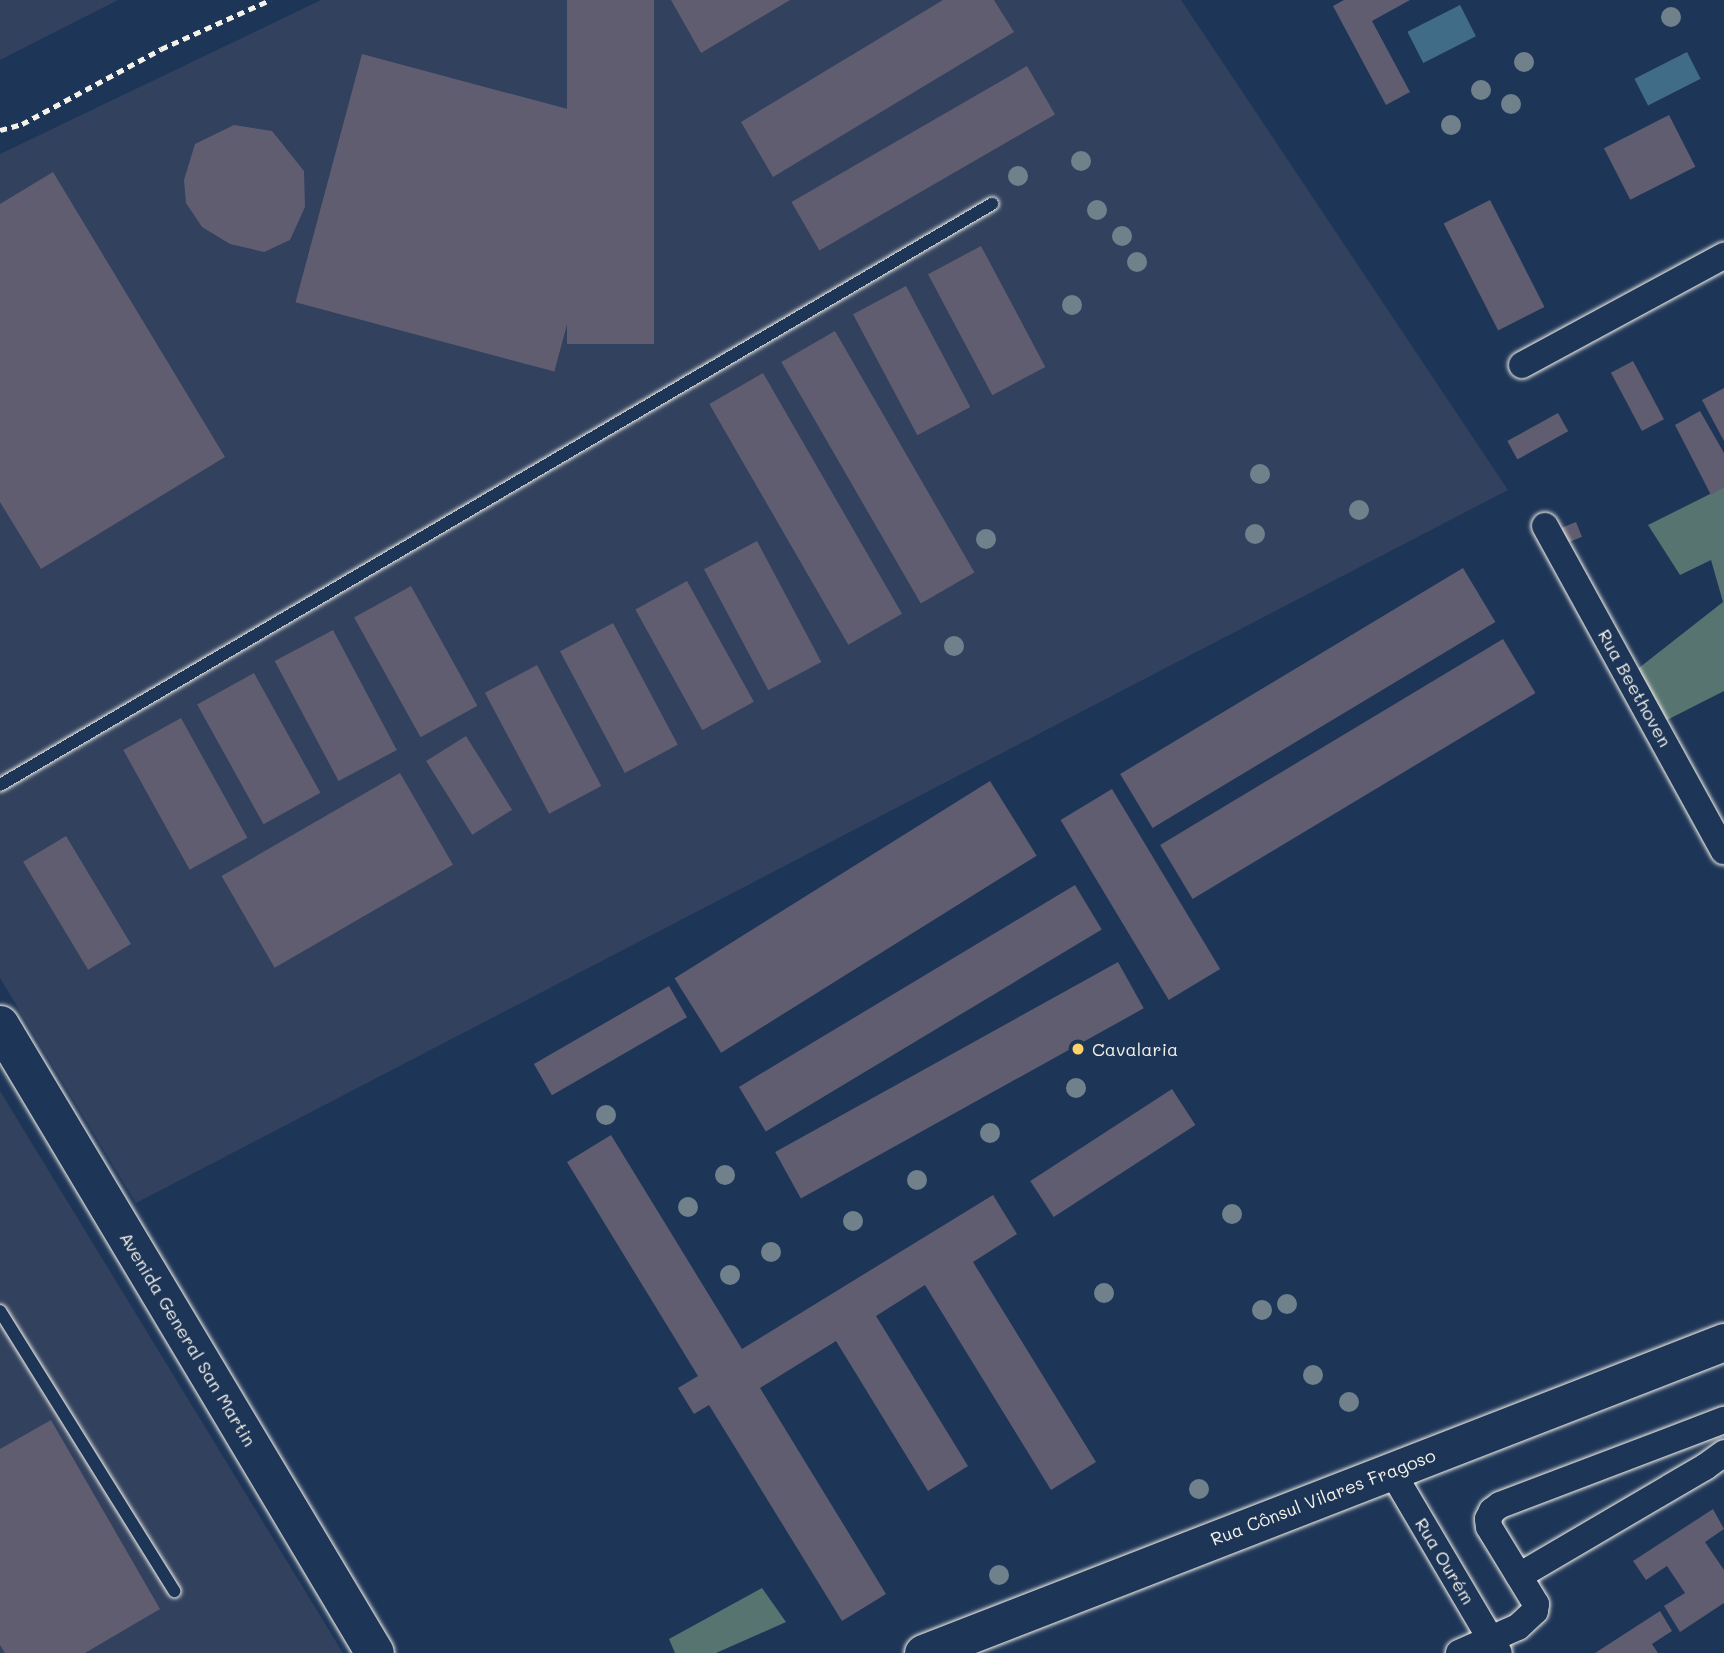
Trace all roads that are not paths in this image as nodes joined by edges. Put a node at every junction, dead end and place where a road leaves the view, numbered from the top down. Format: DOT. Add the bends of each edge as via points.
graph roads {
  1 [pos="992,204"];
  2 [pos="1724,256"];
  3 [pos="1522,365"];
  4 [pos="1545,526"];
  5 [pos="0,785"];
  6 [pos="1724,851"];
  7 [pos="0,1025"];
  8 [pos="0,1311"];
  9 [pos="6,1332"];
  10 [pos="1724,1342"];
  11 [pos="1724,1420"];
  12 [pos="1724,1452"];
  13 [pos="1391,1470"];
  14 [pos="1519,1576"];
  15 [pos="174,1591"];
  16 [pos="1495,1646"];
  17 [pos="375,1653"];
  18 [pos="923,1653"];
  19 [pos="1459,1653"];
  1 -- 5 [label="lane"];
  2 -- 3 [label="street"];
  4 -- 6 [label="street, Rua Beethoven"];
  7 -- 17 [label="main road, Avenida General San Martin"];
  8 -- 9 [label="lane"];
  9 -- 15 [label="lane"];
  10 -- 13 [label="street, Rua Cônsul Vilares Fragoso"];
  11 -- 14 [label="street" via="1500,1504 1489,1515 1489,1527"];
  12 -- 14 [label="street"];
  13 -- 16 [label="street, Rua Ourém"];
  13 -- 18 [label="street, Rua Cônsul Vilares Fragoso"];
  14 -- 16 [label="street" via="1536,1604 1535,1611"];
  16 -- 19 [label="street"];
}
